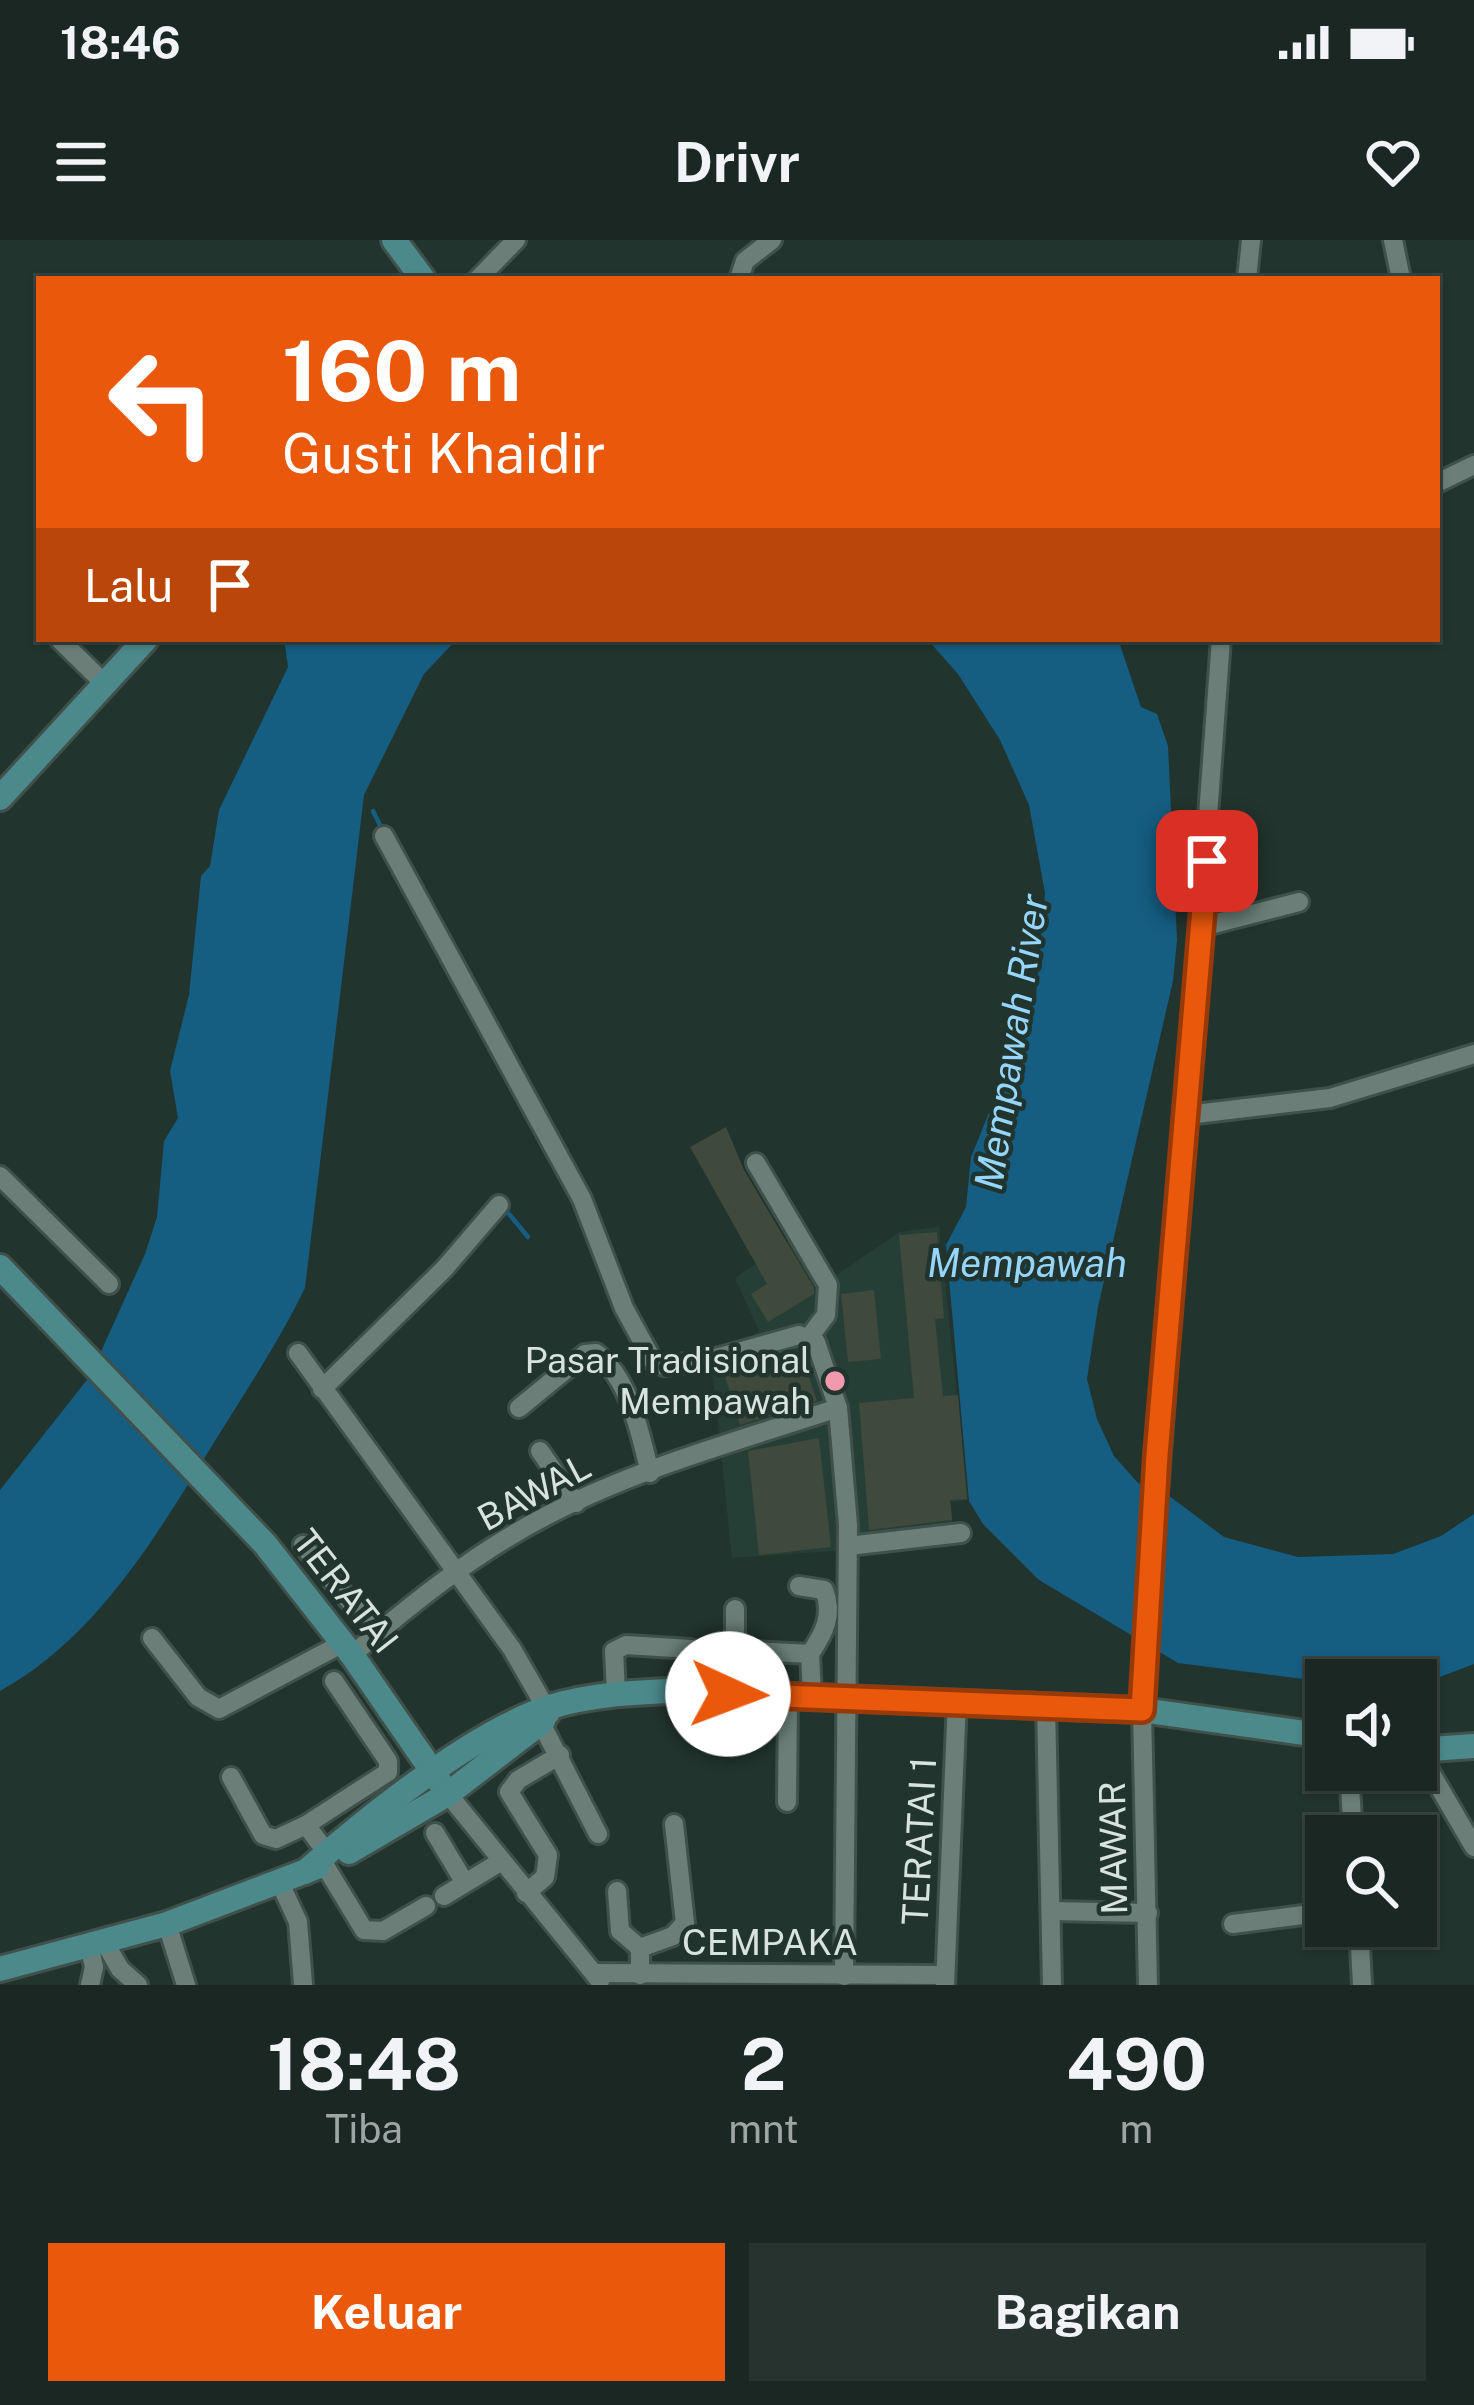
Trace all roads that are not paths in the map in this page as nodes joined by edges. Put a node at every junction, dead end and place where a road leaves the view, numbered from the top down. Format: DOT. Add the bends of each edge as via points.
graph roads {
  1 [pos="394,240"];
  2 [pos="517,240"];
  3 [pos="772,240"];
  4 [pos="1251,240"];
  5 [pos="1393,240"];
  6 [pos="421,276"];
  7 [pos="481,276"];
  8 [pos="740,276"];
  9 [pos="1247,276"];
  10 [pos="1400,276"];
  11 [pos="1474,465"];
  12 [pos="1440,482"];
  13 [pos="62,642"];
  14 [pos="143,642"];
  15 [pos="1221,642"];
  16 [pos="105,684"];
  17 [pos="0,797"];
  18 [pos="384,836"];
  19 [pos="1299,902"];
  20 [pos="1202,927"];
  21 [pos="1474,1054"];
  22 [pos="1187,1115"];
  23 [pos="756,1163"];
  24 [pos="0,1176"];
  25 [pos="499,1204"];
  26 [pos="0,1267"];
  27 [pos="109,1284"];
  28 [pos="810,1336"];
  29 [pos="298,1353"];
  30 [pos="322,1389"];
  31 [pos="519,1408"];
  32 [pos="838,1408"];
  33 [pos="540,1451"];
  34 [pos="650,1473"];
  35 [pos="576,1503"];
  36 [pos="961,1534"];
  37 [pos="303,1545"];
  38 [pos="848,1546"];
  39 [pos="458,1574"];
  40 [pos="799,1586"];
  41 [pos="734,1609"];
  42 [pos="377,1634"];
  43 [pos="152,1638"];
  44 [pos="348,1649"];
  45 [pos="810,1654"];
  46 [pos="334,1681"];
  47 [pos="698,1692"];
  48 [pos="616,1693"];
  49 [pos="800,1697"];
  50 [pos="846,1698"];
  51 [pos="957,1700"];
  52 [pos="1046,1705"];
  53 [pos="1142,1710"];
  54 [pos="551,1712"];
  55 [pos="1305,1733"];
  56 [pos="1474,1746"];
  57 [pos="1437,1749"];
  58 [pos="560,1755"];
  59 [pos="433,1772"];
  60 [pos="231,1777"];
  61 [pos="1437,1784"];
  62 [pos="448,1794"];
  63 [pos="787,1802"];
  64 [pos="674,1824"];
  65 [pos="306,1825"];
  66 [pos="435,1833"];
  67 [pos="598,1834"];
  68 [pos="1474,1846"];
  69 [pos="500,1862"];
  70 [pos="318,1863"];
  71 [pos="280,1882"];
  72 [pos="465,1883"];
  73 [pos="617,1891"];
  74 [pos="526,1893"];
  75 [pos="444,1896"];
  76 [pos="426,1906"];
  77 [pos="1052,1911"];
  78 [pos="1148,1912"];
  79 [pos="1305,1915"];
  80 [pos="167,1924"];
  81 [pos="1233,1924"];
  82 [pos="96,1943"];
  83 [pos="1360,1947"];
  84 [pos="640,1948"];
  85 [pos="0,1969"];
  86 [pos="640,1975"];
  87 [pos="844,1976"];
  88 [pos="599,1979"];
  89 [pos="945,1980"];
  90 [pos="303,1984"];
  91 [pos="90,1985"];
  92 [pos="138,1985"];
  93 [pos="187,1985"];
  94 [pos="1052,1985"];
  95 [pos="1148,1985"];
  96 [pos="1363,1985"];
  1 -- 6 [label="main road"];
  2 -- 7 [label="street"];
  3 -- 8 [label="street" via="745,261"];
  4 -- 9 [label="street"];
  5 -- 10 [label="street"];
  11 -- 12 [label="street"];
  13 -- 16 [label="street"];
  14 -- 16 [label="main road"];
  15 -- 20 [label="street, MAWAR"];
  16 -- 17 [label="main road"];
  18 -- 28 [label="street" via="582,1199 653,1361 694,1363"];
  19 -- 20 [label="street"];
  20 -- 22 [label="street, MAWAR"];
  21 -- 22 [label="street" via="1330,1098"];
  22 -- 53 [label="street, MAWAR"];
  23 -- 28 [label="street" via="827,1285 826,1315"];
  24 -- 27 [label="street"];
  25 -- 30 [label="street"];
  26 -- 44 [label="main road, TERATAI" via="195,1465"];
  28 -- 32 [label="street"];
  29 -- 30 [label="street"];
  30 -- 39 [label="street"];
  31 -- 34 [label="street" via="596,1353 630,1404"];
  32 -- 34 [label="street, BAWAL"];
  32 -- 38 [label="street"];
  33 -- 35 [label="street"];
  34 -- 35 [label="street, BAWAL"];
  35 -- 39 [label="street, BAWAL"];
  36 -- 38 [label="street"];
  37 -- 42 [label="street"];
  38 -- 50 [label="street"];
  39 -- 42 [label="street, BAWAL"];
  39 -- 54 [label="street"];
  40 -- 45 [label="street" via="824,1590 828,1603 827,1624"];
  41 -- 45 [label="street" via="736,1652"];
  42 -- 44 [label="street, BAWAL"];
  43 -- 44 [label="street, BAWAL" via="199,1697 219,1709"];
  44 -- 59 [label="main road, TERATAI"];
  45 -- 49 [label="street"];
  46 -- 65 [label="street" via="388,1772"];
  47 -- 48 [label="main road"];
  47 -- 48 [label="street" via="691,1649 626,1645 614,1652"];
  47 -- 49 [label="main road"];
  48 -- 54 [label="main road"];
  49 -- 50 [label="main road"];
  49 -- 63 [label="street"];
  50 -- 51 [label="main road"];
  50 -- 87 [label="street"];
  51 -- 52 [label="main road"];
  51 -- 89 [label="street, TERATAI 1"];
  52 -- 53 [label="main road"];
  52 -- 77 [label="street"];
  53 -- 55 [label="main road"];
  53 -- 78 [label="street, MAWAR"];
  54 -- 58 [label="street"];
  54 -- 59 [label="main road"];
  54 -- 62 [label="main road"];
  56 -- 57 [label="main road"];
  58 -- 67 [label="street"];
  58 -- 74 [label="street" via="509,1792 550,1867"];
  59 -- 62 [label="main road, TERATAI"];
  59 -- 70 [label="main road"];
  60 -- 65 [label="street" via="263,1835 276,1839"];
  61 -- 68 [label="street"];
  62 -- 69 [label="street, TERATAI"];
  62 -- 70 [label="main road"];
  64 -- 84 [label="street" via="685,1923 674,1936"];
  65 -- 70 [label="street"];
  66 -- 72 [label="street"];
  69 -- 72 [label="street"];
  69 -- 74 [label="street, TERATAI"];
  70 -- 71 [label="main road"];
  70 -- 76 [label="street" via="364,1930 383,1931"];
  71 -- 80 [label="main road"];
  71 -- 90 [label="street" via="298,1922"];
  72 -- 75 [label="street"];
  73 -- 84 [label="street" via="620,1930"];
  74 -- 88 [label="street, TERATAI"];
  77 -- 78 [label="street"];
  77 -- 94 [label="street"];
  78 -- 95 [label="street, MAWAR"];
  79 -- 81 [label="street"];
  80 -- 82 [label="main road"];
  80 -- 93 [label="street"];
  82 -- 85 [label="main road"];
  82 -- 91 [label="street"];
  82 -- 92 [label="street"];
  83 -- 96 [label="street"];
  84 -- 86 [label="street"];
  86 -- 87 [label="street, CEMPAKA"];
  86 -- 88 [label="street, CEMPAKA"];
  87 -- 89 [label="street, CEMPAKA"];
}
